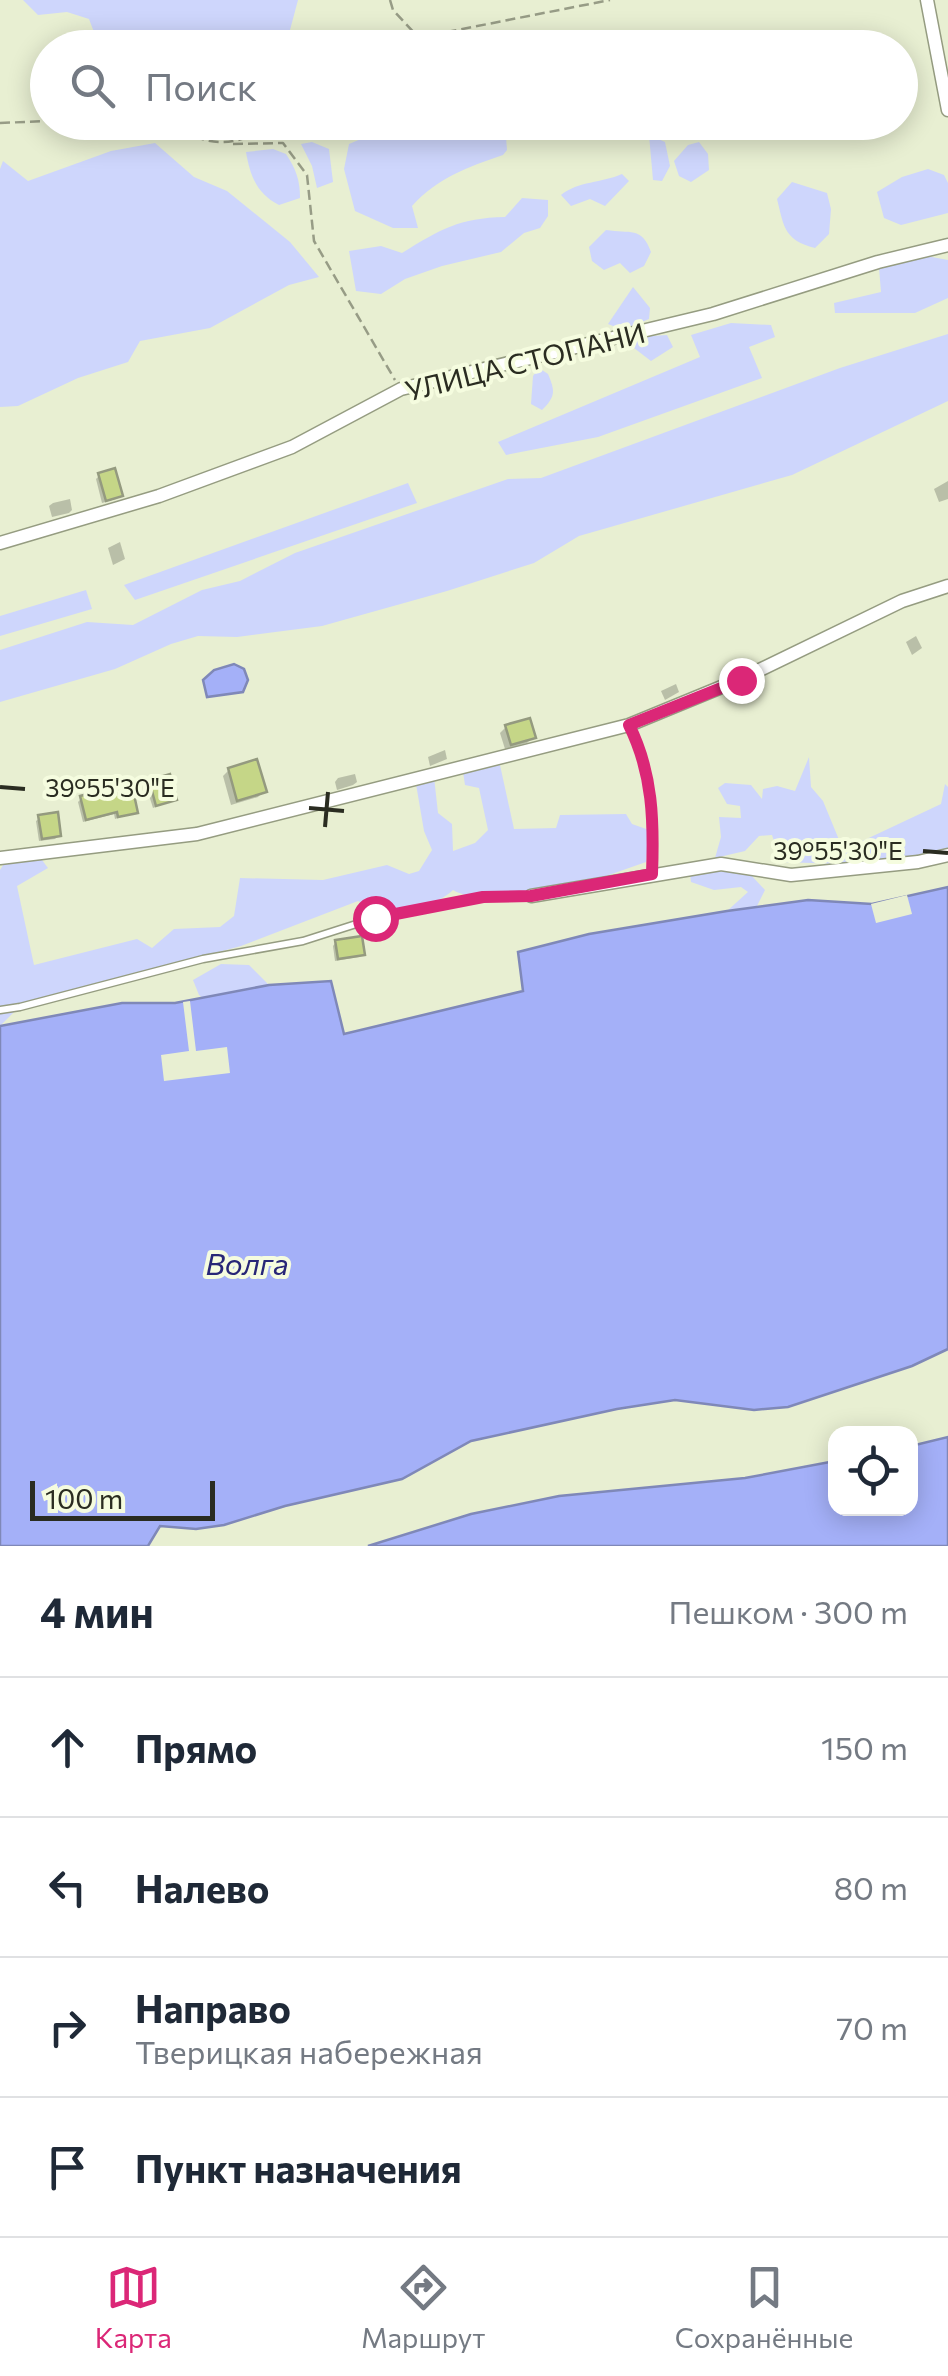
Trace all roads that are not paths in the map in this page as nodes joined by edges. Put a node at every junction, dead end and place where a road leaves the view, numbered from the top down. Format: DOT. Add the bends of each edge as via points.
graph roads {
  1 [pos="927,0"];
  2 [pos="948,110"];
  3 [pos="948,245"];
  4 [pos="0,543"];
  5 [pos="948,586"];
  6 [pos="629,725"];
  7 [pos="948,855"];
  8 [pos="0,858"];
  9 [pos="652,874"];
  10 [pos="531,896"];
  11 [pos="0,1010"];
  1 -- 2 [label="street"];
  3 -- 4 [label="street, УЛИЦА СТОПАНИ" via="713,314 401,390 292,447 159,496"];
  5 -- 6 [label="street"];
  6 -- 8 [label="street" via="197,834"];
  6 -- 9 [label="lane" via="643,753 654,820"];
  7 -- 9 [label="street" via="791,875 721,864"];
  9 -- 10 [label="street"];
  10 -- 11 [label="lane" via="483,897 375,918 303,941"];
}
